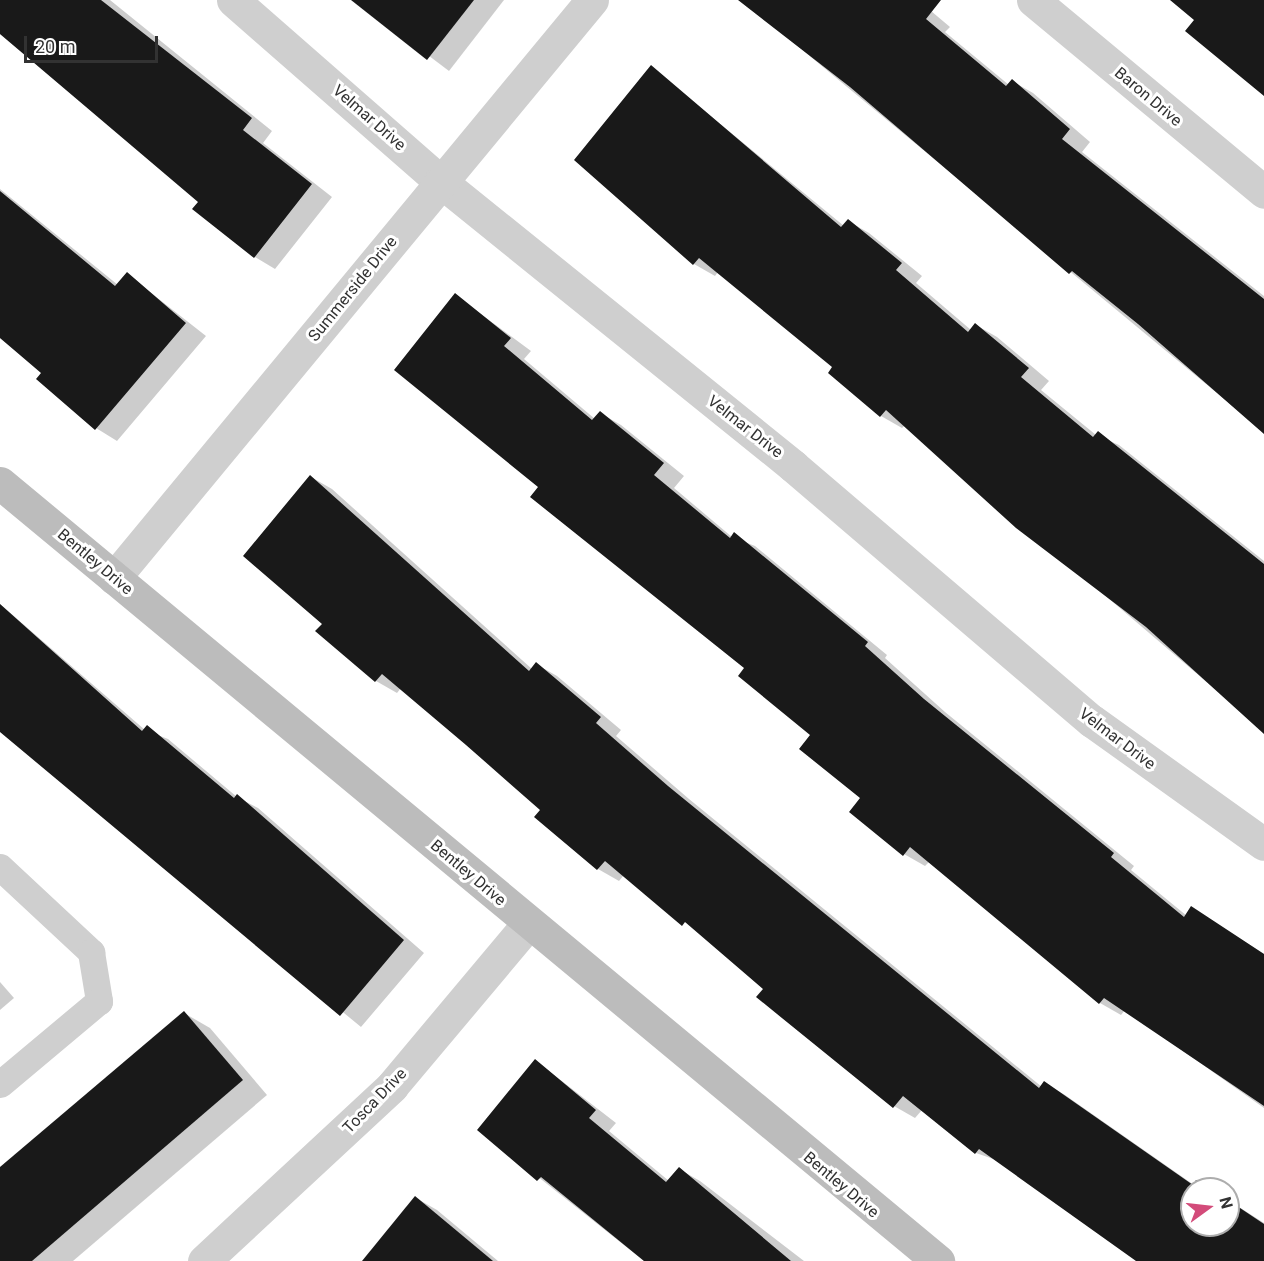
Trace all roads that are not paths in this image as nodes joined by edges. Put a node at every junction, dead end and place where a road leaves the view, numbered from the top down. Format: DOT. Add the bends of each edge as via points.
graph roads {
  1 [pos="233,0"];
  2 [pos="592,0"];
  3 [pos="1033,0"];
  4 [pos="440,180"];
  5 [pos="1264,192"];
  6 [pos="0,483"];
  7 [pos="114,579"];
  8 [pos="1264,844"];
  9 [pos="0,867"];
  10 [pos="528,924"];
  11 [pos="0,1084"];
  12 [pos="205,1261"];
  13 [pos="938,1261"];
  1 -- 4 [label="street, Velmar Drive"];
  2 -- 4 [label="street, Summerside Drive"];
  3 -- 5 [label="street, Baron Drive"];
  4 -- 7 [label="street, Summerside Drive"];
  4 -- 8 [label="street, Velmar Drive" via="793,466 1092,721"];
  6 -- 7 [label="street, Bentley Drive"];
  7 -- 10 [label="street, Bentley Drive"];
  9 -- 11 [label="lane" via="91,952 99,1001"];
  10 -- 12 [label="street, Tosca Drive" via="392,1086"];
  10 -- 13 [label="street, Bentley Drive"];
}
